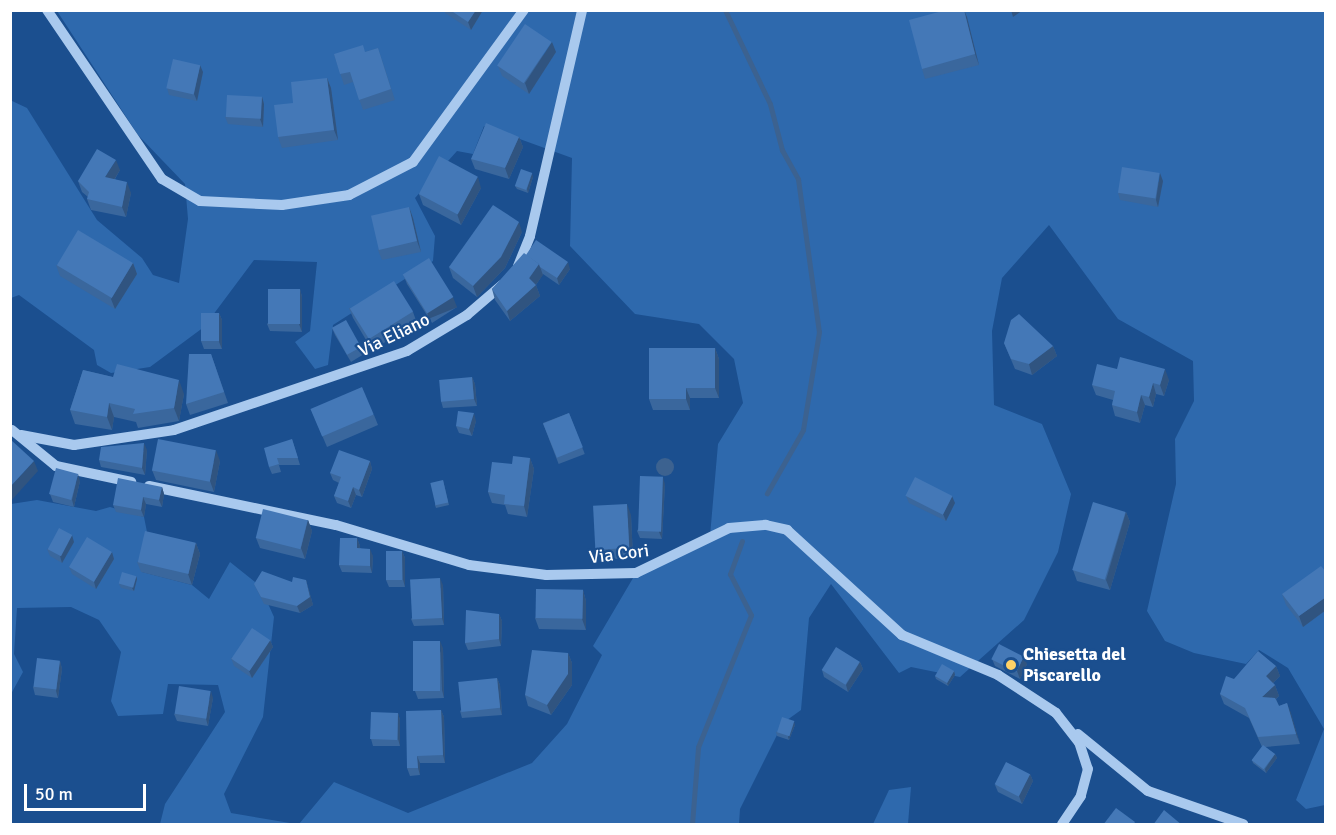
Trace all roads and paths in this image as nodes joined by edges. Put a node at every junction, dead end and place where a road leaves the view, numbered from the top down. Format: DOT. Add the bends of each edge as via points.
graph roads {
  1 [pos="46,10"];
  2 [pos="524,10"];
  3 [pos="582,10"];
  4 [pos="11,429"];
  5 [pos="1063,721"];
  6 [pos="1062,825"];
  7 [pos="1243,825"];
  1 -- 2 [label="street" via="162,179 200,201 282,205 349,195 413,162"];
  3 -- 4 [label="street, Via Eliano" via="527,244 513,273 481,306 417,346 372,366 174,430 68,445 33,440"];
  4 -- 5 [label="street, Via Cori" via="45,460 68,471 336,525 449,559 518,573 636,573 658,567 729,528 780,528 819,554 902,635 1015,683"];
  5 -- 6 [label="street, Via Cori" via="1079,742 1088,769 1081,796"];
  5 -- 7 [label="street" via="1149,791"];
}
